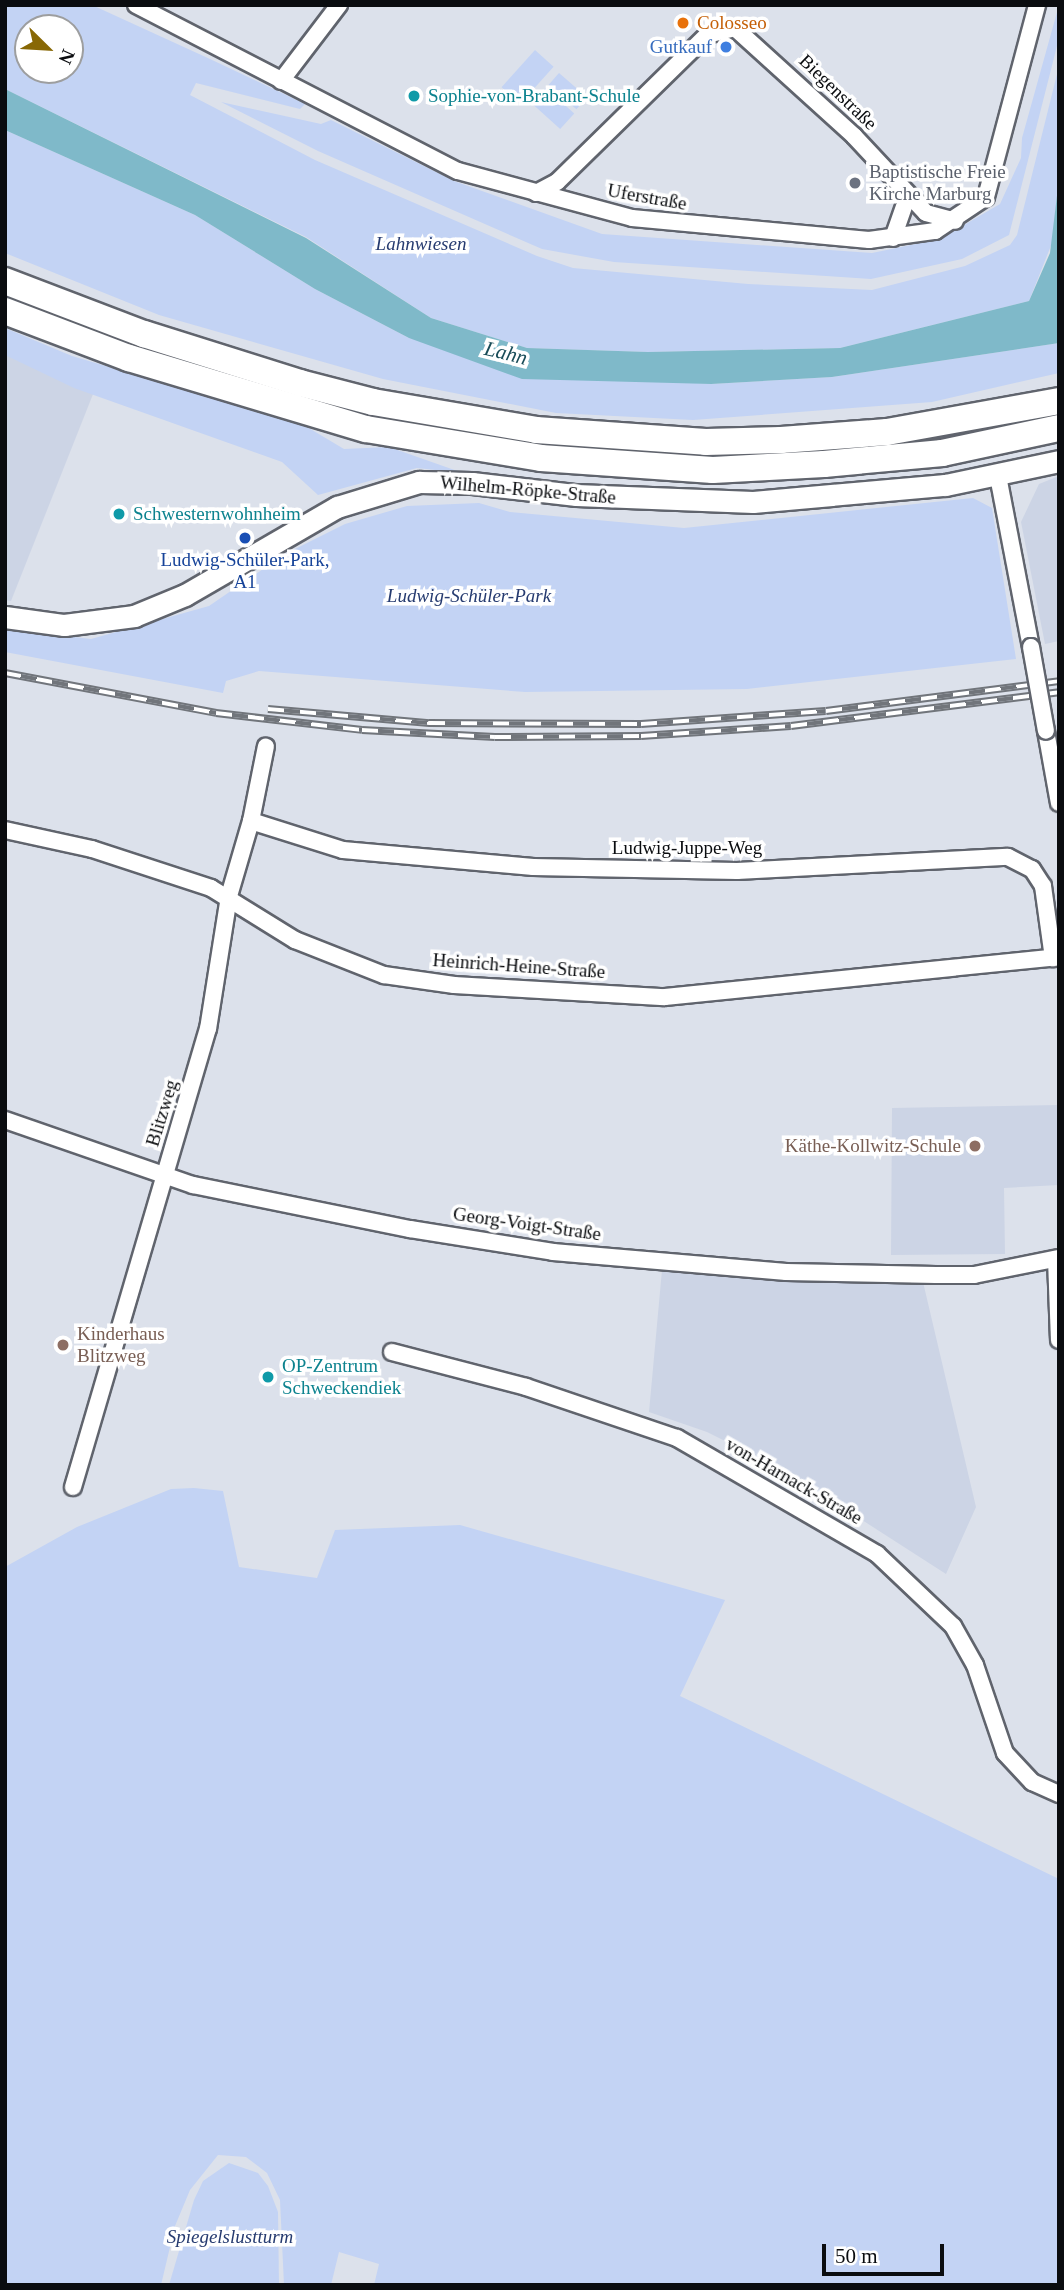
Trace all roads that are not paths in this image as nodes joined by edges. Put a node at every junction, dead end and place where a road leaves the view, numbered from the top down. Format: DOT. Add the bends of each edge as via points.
graph roads {
  1 [pos="136,5"];
  2 [pos="339,5"];
  3 [pos="1037,5"];
  4 [pos="281,81"];
  5 [pos="572,167"];
  6 [pos="536,193"];
  7 [pos="908,195"];
  8 [pos="576,204"];
  9 [pos="955,221"];
  10 [pos="893,238"];
  11 [pos="5,281"];
  12 [pos="5,311"];
  13 [pos="1059,393"];
  14 [pos="1059,401"];
  15 [pos="997,413"];
  16 [pos="1059,428"];
  17 [pos="1059,461"];
  18 [pos="998,476"];
  19 [pos="5,617"];
  20 [pos="266,746"];
  21 [pos="1059,803"];
  22 [pos="251,821"];
  23 [pos="5,830"];
  24 [pos="229,896"];
  25 [pos="1056,957"];
  26 [pos="5,1120"];
  27 [pos="164,1175"];
  28 [pos="1057,1258"];
  29 [pos="1059,1340"];
  30 [pos="392,1352"];
  31 [pos="73,1487"];
  32 [pos="1059,1794"];
  1 -- 4 [label="street, Uferstraße"];
  2 -- 4 [label="street"];
  3 -- 9 [label="street, Uferstraße" via="989,192"];
  4 -- 6 [label="street, Uferstraße" via="458,171"];
  5 -- 6 [label="street"];
  5 -- 7 [label="street, Biegenstraße" via="707,35 731,28 748,36 820,103"];
  5 -- 8 [label="street" via="568,185"];
  6 -- 8 [label="street, Uferstraße"];
  7 -- 9 [label="street, Biegenstraße" via="926,213"];
  7 -- 10 [label="street"];
  8 -- 10 [label="street, Uferstraße" via="664,223"];
  9 -- 10 [label="street, Uferstraße" via="935,231"];
  11 -- 15 [label="highway" via="144,334 300,383 373,402 536,430 706,442 781,440 887,432"];
  12 -- 16 [label="highway" via="129,358 341,422 541,457 713,470 824,464 942,453"];
  13 -- 15 [label="highway"];
  14 -- 15 [label="highway"];
  17 -- 18 [label="main road, Wilhelm-Röpke-Straße"];
  18 -- 19 [label="main road, Wilhelm-Röpke-Straße" via="845,496 713,502 419,482 337,507 185,595 134,616 71,625"];
  18 -- 21 [label="street, bridge"];
  20 -- 22 [label="street, Blitzweg"];
  22 -- 24 [label="street, Blitzweg"];
  22 -- 25 [label="street, Ludwig-Juppe-Weg" via="343,850 533,867 737,871 1008,857 1032,869 1043,886"];
  23 -- 24 [label="street, Heinrich-Heine-Straße" via="92,849"];
  24 -- 25 [label="street, Heinrich-Heine-Straße" via="264,924 307,945 384,975 454,985 665,997"];
  24 -- 27 [label="street, Blitzweg" via="208,1029"];
  26 -- 27 [label="street, Georg-Voigt-Straße"];
  27 -- 28 [label="street, Georg-Voigt-Straße" via="410,1229 553,1252 786,1272 936,1275 974,1275"];
  27 -- 31 [label="street, Blitzweg"];
  28 -- 29 [label="street"];
  30 -- 32 [label="street, von-Harnack-Straße" via="526,1387 677,1438 877,1554 953,1626 975,1665 1005,1753 1031,1782"];
}
